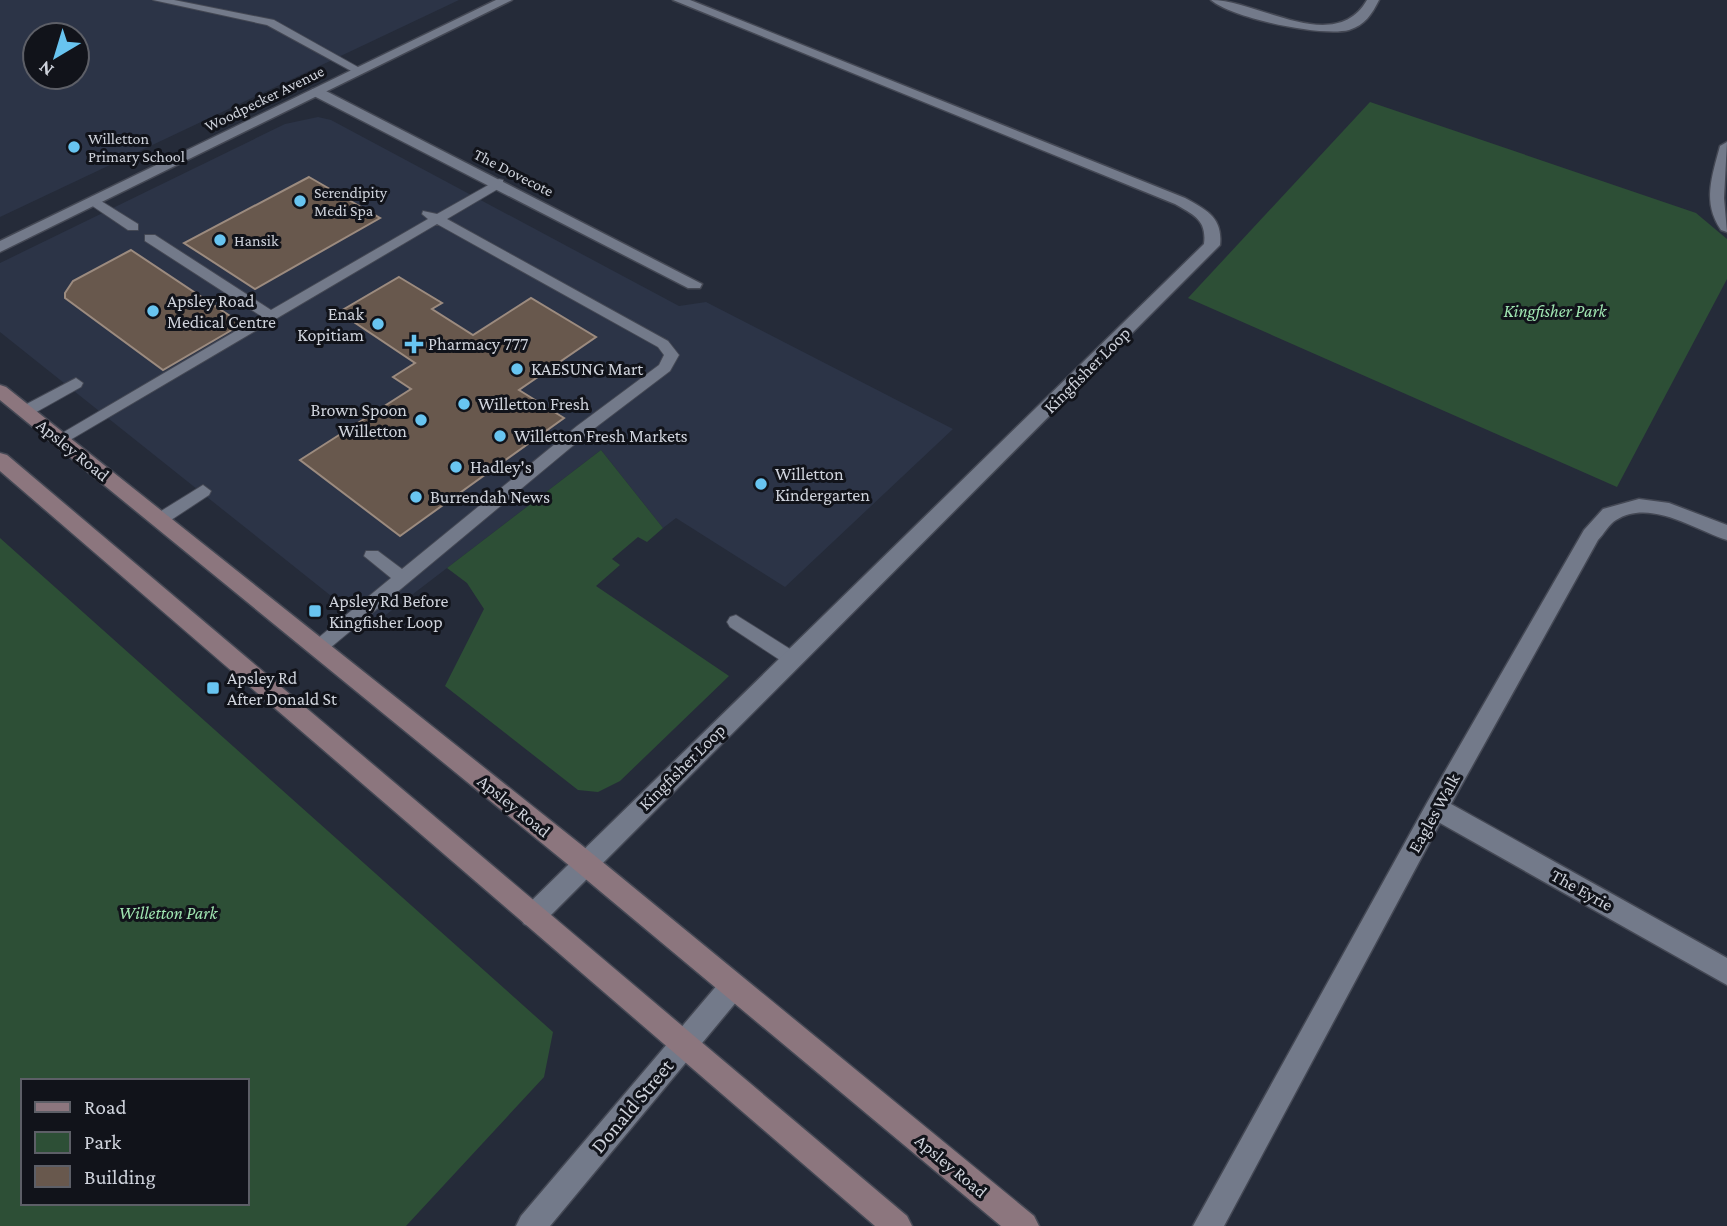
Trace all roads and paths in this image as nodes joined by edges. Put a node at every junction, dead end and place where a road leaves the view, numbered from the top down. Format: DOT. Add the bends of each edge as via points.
graph roads {
  1 [pos="158,0"];
  2 [pos="506,0"];
  3 [pos="679,0"];
  4 [pos="1217,0"];
  5 [pos="1373,0"];
  6 [pos="359,71"];
  7 [pos="317,92"];
  8 [pos="1727,146"];
  9 [pos="499,183"];
  10 [pos="93,200"];
  11 [pos="432,217"];
  12 [pos="133,226"];
  13 [pos="1727,227"];
  14 [pos="150,238"];
  15 [pos="0,247"];
  16 [pos="694,284"];
  17 [pos="271,316"];
  18 [pos="76,383"];
  19 [pos="0,391"];
  20 [pos="26,411"];
  21 [pos="60,439"];
  22 [pos="0,460"];
  23 [pos="203,491"];
  24 [pos="159,520"];
  25 [pos="1727,533"];
  26 [pos="372,556"];
  27 [pos="404,579"];
  28 [pos="736,622"];
  29 [pos="318,648"];
  30 [pos="792,659"];
  31 [pos="1436,808"];
  32 [pos="585,863"];
  33 [pos="533,916"];
  34 [pos="1727,972"];
  35 [pos="733,986"];
  36 [pos="683,1046"];
  37 [pos="531,1226"];
  38 [pos="897,1226"];
  39 [pos="1024,1226"];
  40 [pos="1208,1226"];
  1 -- 6 [label="lane" via="270,22"];
  2 -- 6 [label="street, Woodpecker Avenue"];
  3 -- 30 [label="street, Kingfisher Loop" via="1180,201 1205,215 1214,230 1212,245 1202,257"];
  4 -- 5 [label="street" via="1290,24 1335,29 1362,20"];
  6 -- 7 [label="street, Woodpecker Avenue"];
  7 -- 9 [label="street, The Dovecote"];
  7 -- 10 [label="street, Woodpecker Avenue"];
  8 -- 13 [label="street" via="1716,200 1719,218"];
  9 -- 11 [label="lane"];
  9 -- 16 [label="street, The Dovecote"];
  10 -- 12 [label="lane"];
  10 -- 15 [label="street, Woodpecker Avenue"];
  11 -- 17 [label="lane"];
  11 -- 27 [label="lane" via="663,344 672,355 665,368 582,430"];
  14 -- 17 [label="lane"];
  17 -- 21 [label="lane" via="155,389"];
  18 -- 20 [label="lane"];
  19 -- 20 [label="main road, Apsley Road"];
  20 -- 21 [label="main road, Apsley Road"];
  21 -- 24 [label="main road, Apsley Road"];
  22 -- 33 [label="main road"];
  23 -- 24 [label="lane"];
  24 -- 29 [label="main road, Apsley Road"];
  25 -- 31 [label="street, Eagles Walk" via="1642,505 1610,514 1591,535"];
  26 -- 27 [label="lane"];
  27 -- 29 [label="lane"];
  28 -- 30 [label="lane"];
  29 -- 32 [label="main road, Apsley Road"];
  30 -- 32 [label="street, Kingfisher Loop"];
  31 -- 34 [label="street, The Eyrie"];
  31 -- 40 [label="street, Eagles Walk"];
  32 -- 33 [label="street, Kingfisher Loop"];
  32 -- 35 [label="main road, Apsley Road"];
  33 -- 36 [label="main road"];
  35 -- 36 [label="street, Donald Street"];
  35 -- 39 [label="main road, Apsley Road"];
  36 -- 37 [label="street, Donald Street"];
  36 -- 38 [label="main road"];
}
